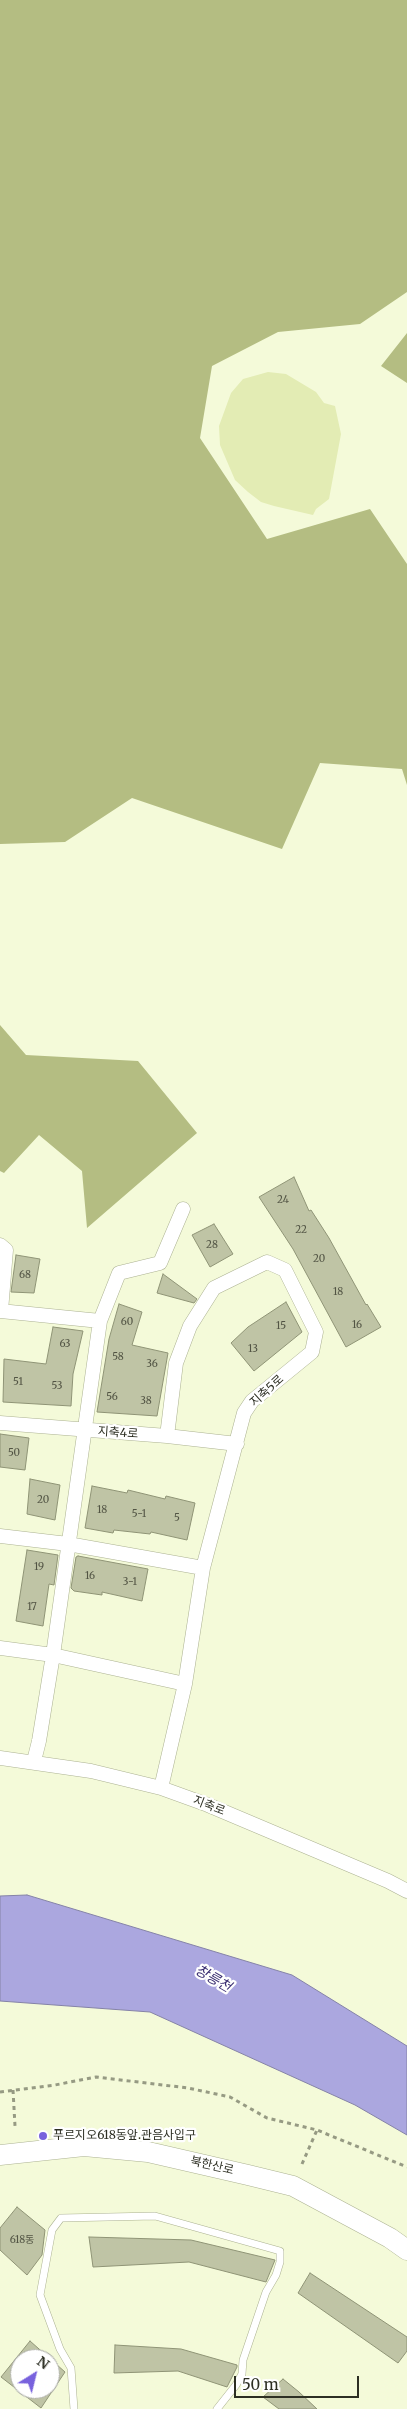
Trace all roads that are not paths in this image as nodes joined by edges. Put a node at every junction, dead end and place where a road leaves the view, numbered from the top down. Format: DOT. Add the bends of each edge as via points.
graph roads {
  1 [pos="183,1209"];
  2 [pos="0,1245"];
  3 [pos="0,1311"];
  4 [pos="100,1321"];
  5 [pos="0,1423"];
  6 [pos="85,1430"];
  7 [pos="167,1436"];
  8 [pos="237,1444"];
  9 [pos="0,1536"];
  10 [pos="68,1544"];
  11 [pos="203,1568"];
  12 [pos="0,1648"];
  13 [pos="53,1655"];
  14 [pos="185,1684"];
  15 [pos="0,1758"];
  16 [pos="34,1761"];
  17 [pos="161,1788"];
  18 [pos="407,1891"];
  19 [pos="0,2155"];
  20 [pos="407,2250"];
  21 [pos="74,2409"];
  22 [pos="217,2409"];
  1 -- 4 [label="street" via="160,1263 119,1273"];
  2 -- 3 [label="street" via="6,1250"];
  3 -- 4 [label="street"];
  4 -- 6 [label="street"];
  5 -- 6 [label="street, 지축4로"];
  6 -- 7 [label="street, 지축4로"];
  6 -- 10 [label="street"];
  7 -- 8 [label="street, 지축4로"];
  7 -- 8 [label="street, 지축5로" via="176,1363 190,1326 214,1288 267,1262 285,1270 316,1332 312,1352 252,1401 244,1413"];
  8 -- 11 [label="street, 지축5로"];
  9 -- 10 [label="street"];
  10 -- 11 [label="street"];
  10 -- 13 [label="street"];
  11 -- 14 [label="street, 지축5로"];
  12 -- 13 [label="street"];
  13 -- 14 [label="street"];
  13 -- 16 [label="street"];
  14 -- 17 [label="street, 지축5로"];
  15 -- 16 [label="street, 지축로"];
  16 -- 17 [label="street, 지축로"];
  17 -- 18 [label="street, 지축로" via="217,1808"];
  19 -- 20 [label="main road, 북한산로" via="84,2146 148,2152 248,2174 293,2186"];
  21 -- 22 [label="lane" via="71,2368 60,2349 40,2295 52,2230 61,2218 155,2216 280,2251 276,2275 266,2292 243,2360 242,2374"];
}
